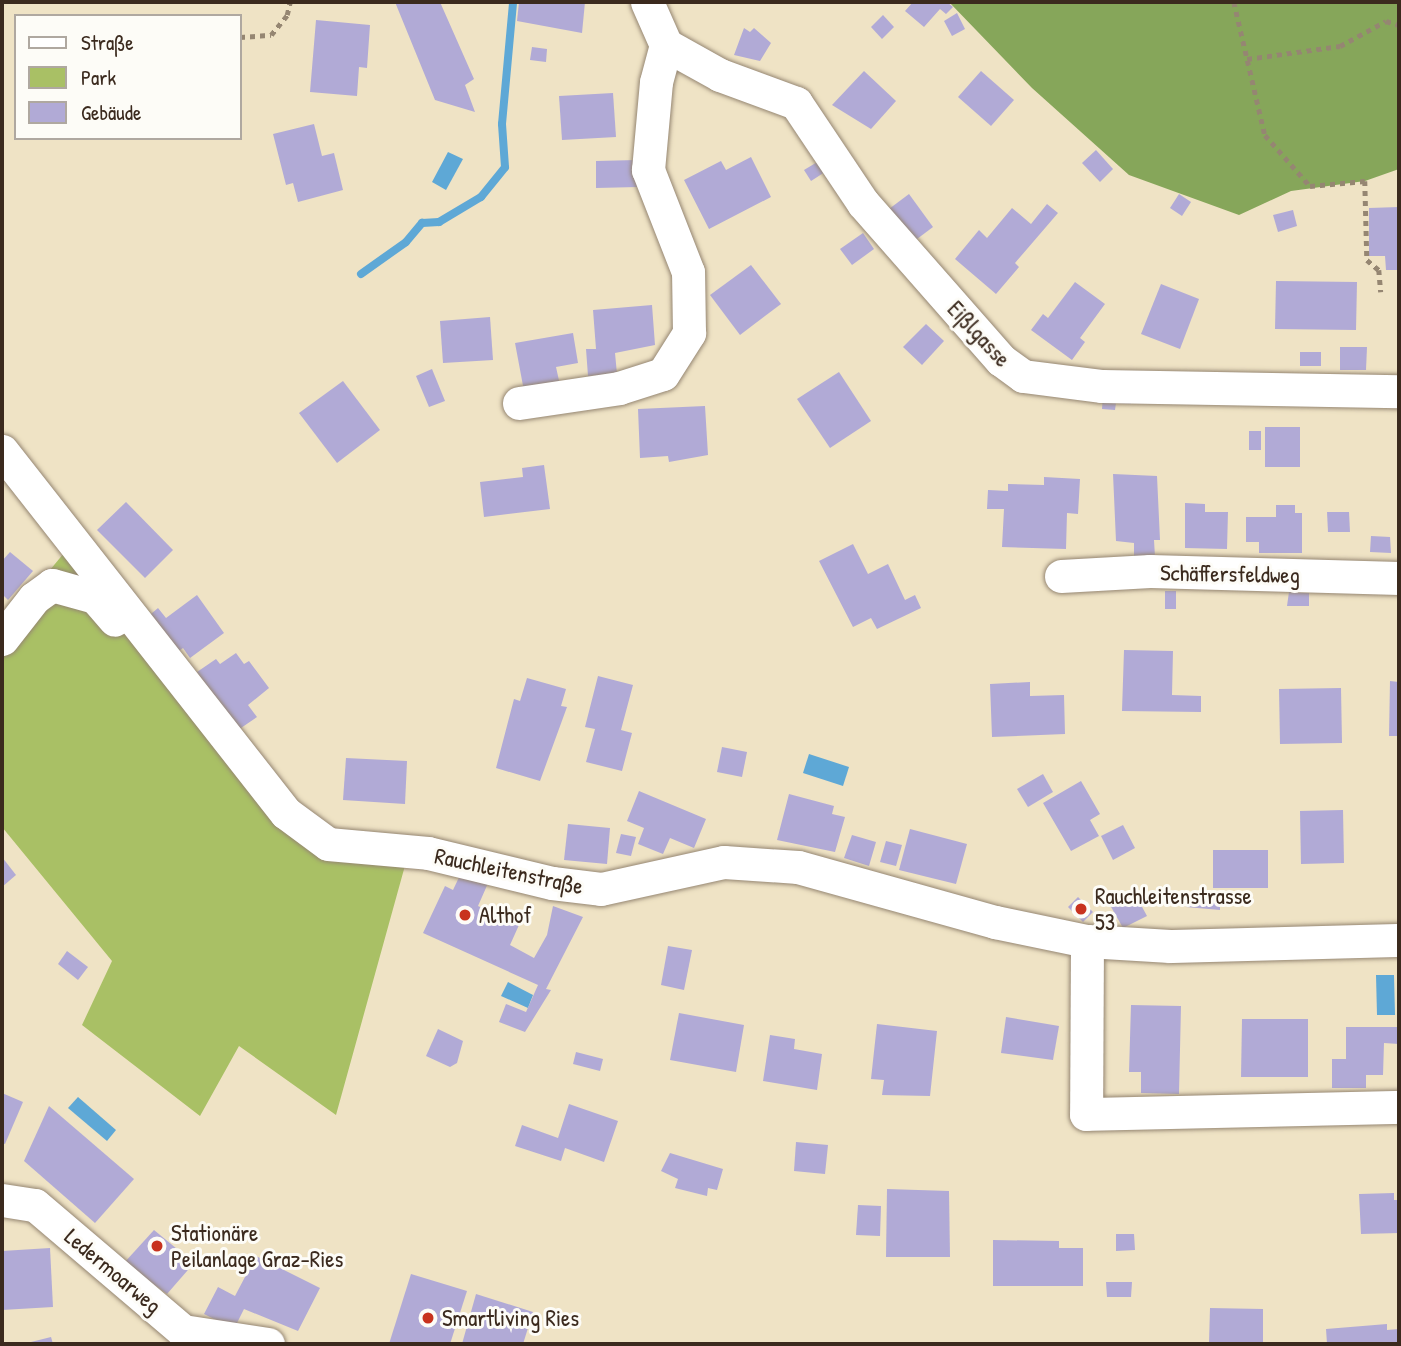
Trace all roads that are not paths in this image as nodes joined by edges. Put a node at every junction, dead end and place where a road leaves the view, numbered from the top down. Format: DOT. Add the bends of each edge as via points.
graph roads {
  1 [pos="647,2"];
  2 [pos="666,45"];
  3 [pos="1399,391"];
  4 [pos="519,403"];
  5 [pos="2,451"];
  6 [pos="1061,576"];
  7 [pos="1399,578"];
  8 [pos="2,639"];
  9 [pos="149,640"];
  10 [pos="1399,940"];
  11 [pos="1087,941"];
  12 [pos="1399,1107"];
  13 [pos="2,1200"];
  14 [pos="268,1344"];
  1 -- 2 [label="street"];
  2 -- 3 [label="street, Eißlgasse" via="720,75 796,103 863,203 1001,360 1023,376 1102,386"];
  2 -- 4 [label="street" via="656,82 648,170 688,272 689,333 663,374 619,387"];
  5 -- 9 [label="street, Rauchleitenstraße"];
  6 -- 7 [label="street, Schäffersfeldweg" via="1150,572"];
  8 -- 9 [label="street" via="34,598 52,585 74,587 95,597 128,635"];
  9 -- 11 [label="street, Rauchleitenstraße" via="286,813 328,844 428,853 552,883 601,889 724,862 798,867 995,922"];
  10 -- 11 [label="street, Rauchleitenstraße" via="1170,946"];
  11 -- 12 [label="street" via="1086,1114"];
  13 -- 14 [label="street, Ledermoarweg" via="35,1205 183,1331"];
}
